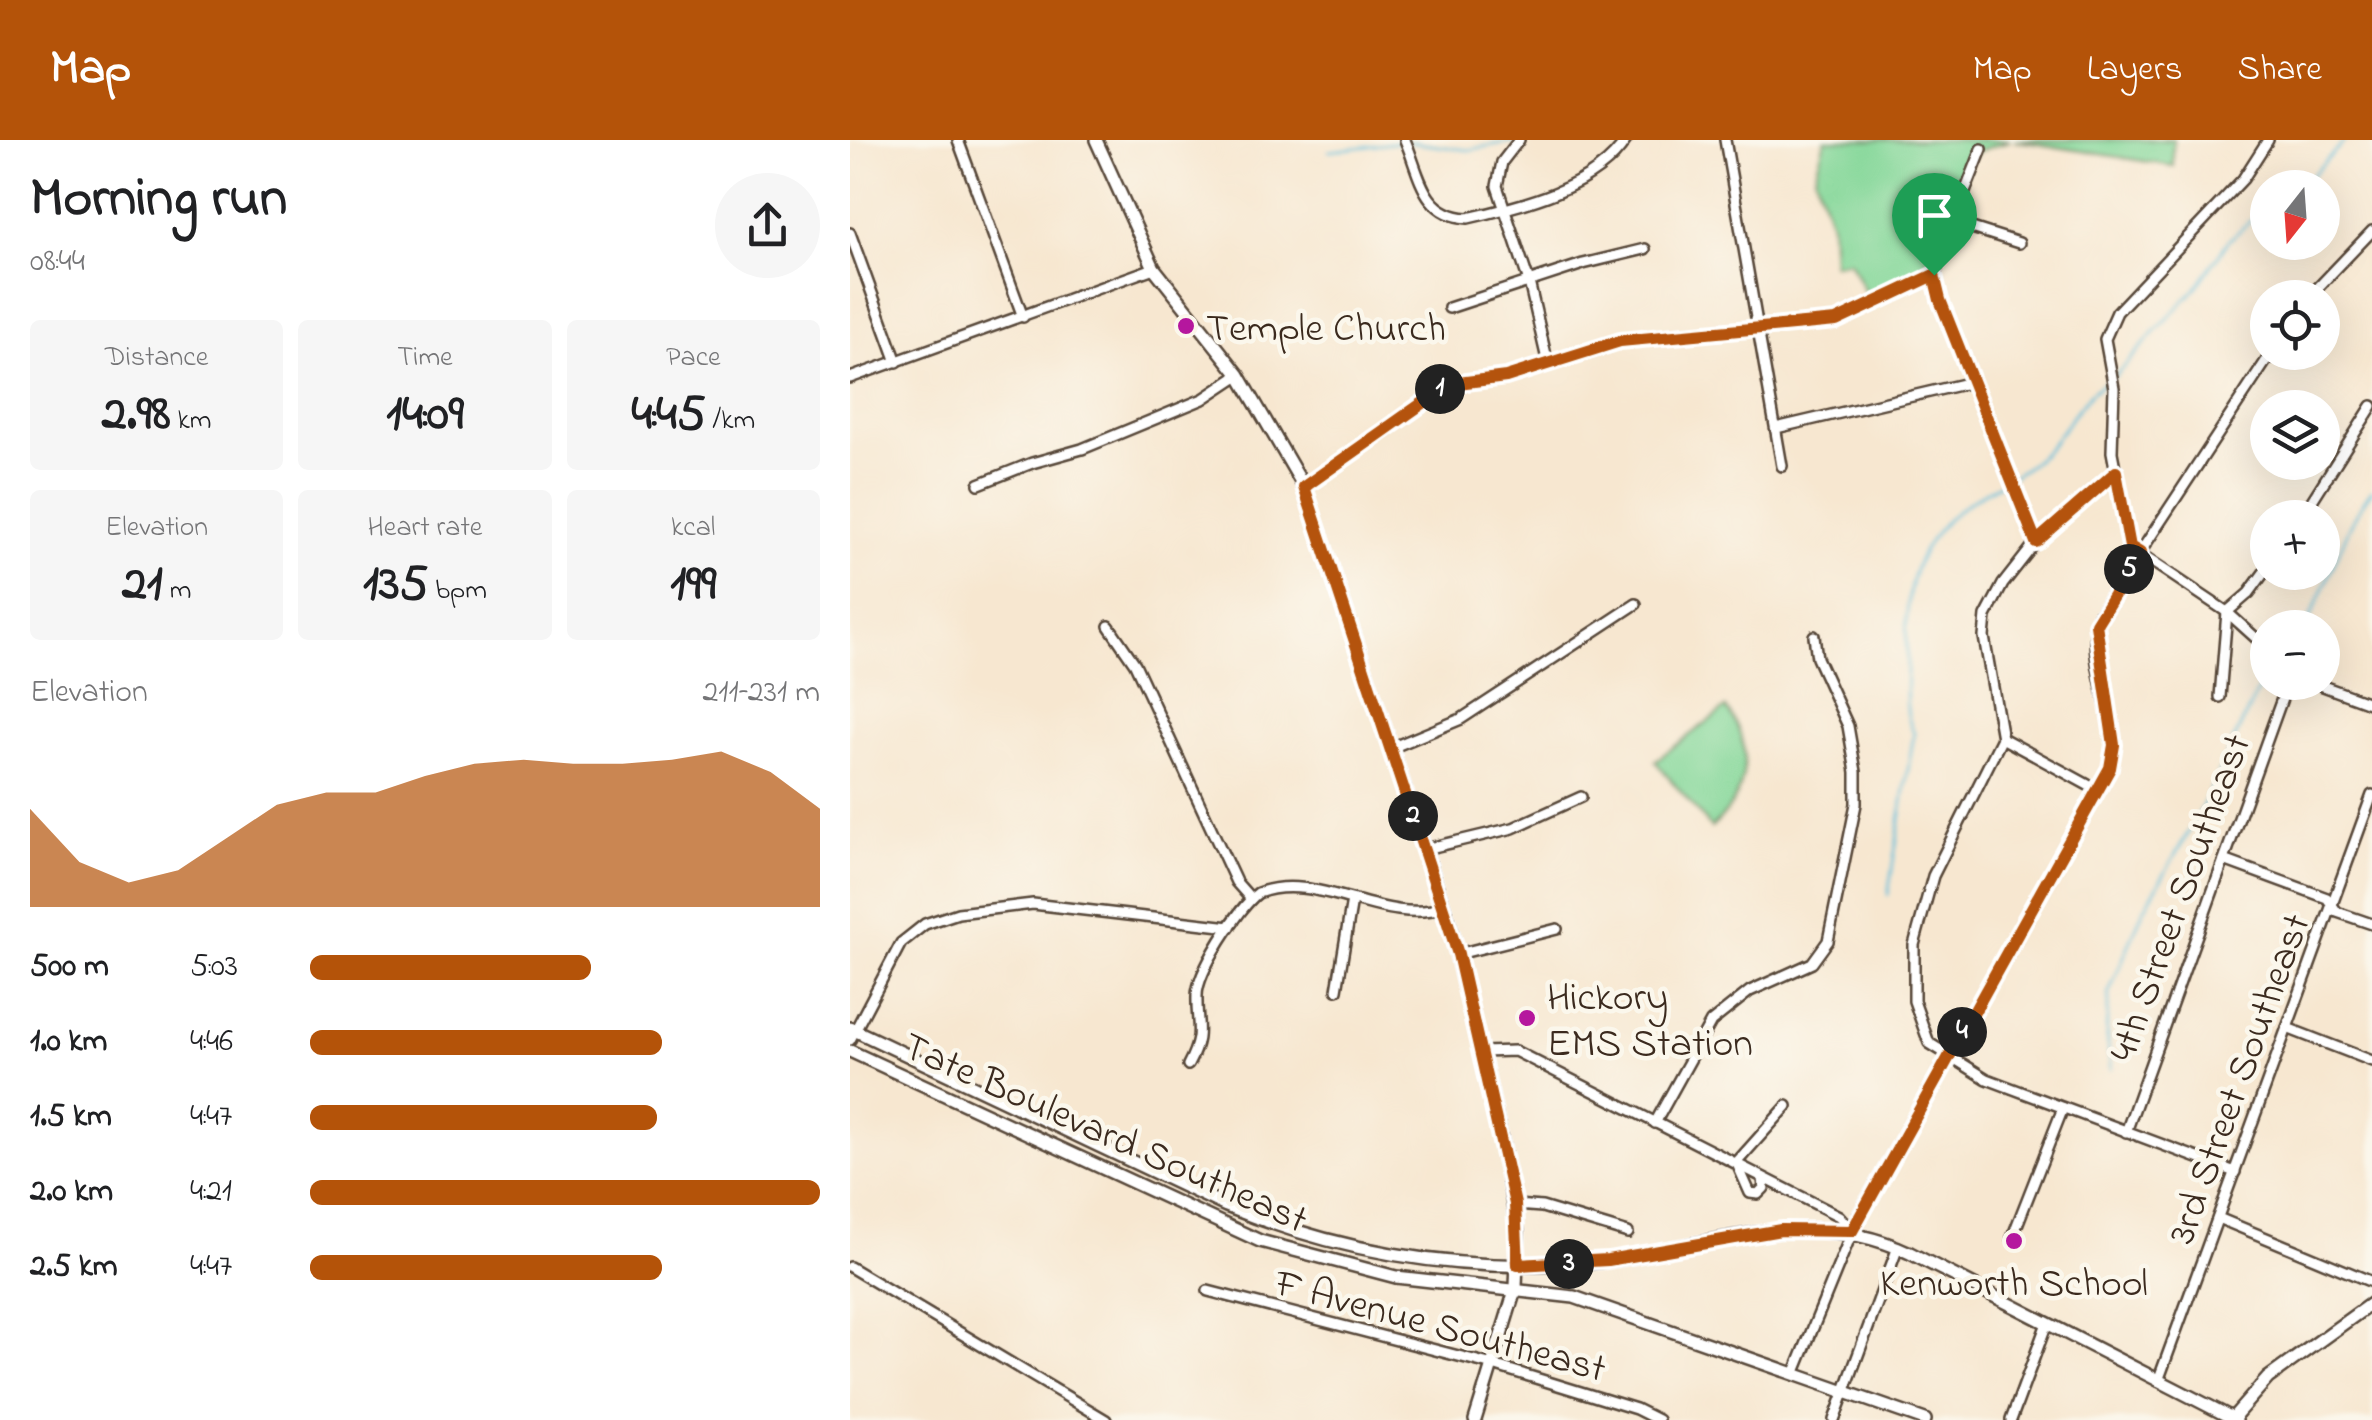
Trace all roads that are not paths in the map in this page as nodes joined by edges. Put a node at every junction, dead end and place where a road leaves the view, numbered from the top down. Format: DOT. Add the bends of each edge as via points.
graph roads {
  1 [pos="958,140"];
  2 [pos="1096,140"];
  3 [pos="1405,140"];
  4 [pos="1519,140"];
  5 [pos="1626,140"];
  6 [pos="1725,140"];
  7 [pos="2268,140"];
  8 [pos="1982,150"];
  9 [pos="1502,206"];
  10 [pos="1953,222"];
  11 [pos="2372,231"];
  12 [pos="850,233"];
  13 [pos="2020,244"];
  14 [pos="1645,250"];
  15 [pos="1154,268"];
  16 [pos="1934,275"];
  17 [pos="2325,280"];
  18 [pos="1529,282"];
  19 [pos="1450,308"];
  20 [pos="1023,317"];
  21 [pos="1758,328"];
  22 [pos="897,362"];
  23 [pos="1548,364"];
  24 [pos="2260,370"];
  25 [pos="1238,374"];
  26 [pos="850,378"];
  27 [pos="1972,382"];
  28 [pos="2372,406"];
  29 [pos="1776,428"];
  30 [pos="1782,466"];
  31 [pos="2116,472"];
  32 [pos="979,484"];
  33 [pos="1304,487"];
  34 [pos="2312,500"];
  35 [pos="2036,542"];
  36 [pos="2140,553"];
  37 [pos="2252,590"];
  38 [pos="1636,604"];
  39 [pos="2227,612"];
  40 [pos="1110,626"];
  41 [pos="2250,633"];
  42 [pos="1814,636"];
  43 [pos="2340,692"];
  44 [pos="2220,697"];
  45 [pos="2282,700"];
  46 [pos="2372,704"];
  47 [pos="2002,738"];
  48 [pos="1391,748"];
  49 [pos="2099,791"];
  50 [pos="2372,795"];
  51 [pos="1581,797"];
  52 [pos="1425,849"];
  53 [pos="2224,860"];
  54 [pos="1251,898"];
  55 [pos="1352,900"];
  56 [pos="2332,905"];
  57 [pos="1444,906"];
  58 [pos="2372,924"];
  59 [pos="1230,927"];
  60 [pos="1557,929"];
  61 [pos="1458,954"];
  62 [pos="1338,990"];
  63 [pos="2287,1028"];
  64 [pos="852,1033"];
  65 [pos="850,1051"];
  66 [pos="1482,1052"];
  67 [pos="1948,1057"];
  68 [pos="2372,1061"];
  69 [pos="1188,1065"];
  70 [pos="1788,1106"];
  71 [pos="2063,1108"];
  72 [pos="1655,1123"];
  73 [pos="2126,1132"];
  74 [pos="1736,1164"];
  75 [pos="2234,1172"];
  76 [pos="1763,1178"];
  77 [pos="1515,1204"];
  78 [pos="2218,1218"];
  79 [pos="1852,1231"];
  80 [pos="1628,1233"];
  81 [pos="2012,1238"];
  82 [pos="1898,1247"];
  83 [pos="1518,1265"];
  84 [pos="850,1266"];
  85 [pos="2372,1282"];
  86 [pos="1516,1287"];
  87 [pos="1208,1291"];
  88 [pos="2372,1303"];
  89 [pos="2047,1323"];
  90 [pos="1492,1365"];
  91 [pos="1795,1372"];
  92 [pos="2158,1381"];
  93 [pos="1844,1390"];
  94 [pos="1658,1419"];
  95 [pos="2233,1419"];
  96 [pos="1106,1420"];
  97 [pos="1475,1420"];
  98 [pos="1834,1420"];
  99 [pos="1925,1420"];
  100 [pos="2011,1420"];
  1 -- 20 [label="street"];
  2 -- 15 [label="main road"];
  3 -- 9 [label="street" via="1420,186 1444,211 1468,218"];
  4 -- 9 [label="street" via="1500,168"];
  5 -- 9 [label="street" via="1594,175"];
  6 -- 21 [label="street"];
  7 -- 31 [label="street" via="2244,180 2116,312 2105,339"];
  8 -- 10 [label="street"];
  9 -- 18 [label="street"];
  10 -- 13 [label="street"];
  10 -- 16 [label="street"];
  11 -- 17 [label="street"];
  12 -- 22 [label="street"];
  14 -- 18 [label="street"];
  15 -- 20 [label="street"];
  15 -- 25 [label="main road"];
  16 -- 21 [label="street" via="1836,321"];
  16 -- 27 [label="street"];
  18 -- 19 [label="street"];
  18 -- 23 [label="street"];
  20 -- 22 [label="street"];
  21 -- 23 [label="street" via="1620,341"];
  21 -- 29 [label="street"];
  22 -- 26 [label="street"];
  23 -- 33 [label="street" via="1442,388"];
  24 -- 36 [label="street"];
  25 -- 32 [label="street" via="1203,399"];
  25 -- 33 [label="main road"];
  27 -- 29 [label="street"];
  27 -- 35 [label="street"];
  28 -- 34 [label="street"];
  29 -- 30 [label="street"];
  31 -- 35 [label="street"];
  31 -- 36 [label="street" via="2130,547"];
  33 -- 48 [label="main road"];
  35 -- 47 [label="street" via="2003,584 1984,623"];
  36 -- 39 [label="street"];
  36 -- 49 [label="street" via="2096,624 2114,745"];
  37 -- 39 [label="street"];
  38 -- 48 [label="street" via="1462,718"];
  39 -- 41 [label="street"];
  39 -- 44 [label="street"];
  40 -- 54 [label="street" via="1135,664 1236,882"];
  42 -- 72 [label="street" via="1848,726 1856,772 1856,804 1828,941 1812,963 1750,991 1711,1022"];
  43 -- 46 [label="street"];
  45 -- 53 [label="street, 4th Street Southeast"];
  47 -- 49 [label="street"];
  47 -- 67 [label="street" via="1942,854 1914,945 1918,1018 1929,1043"];
  48 -- 52 [label="main road"];
  49 -- 67 [label="street"];
  50 -- 56 [label="street, 3rd Street Southeast"];
  51 -- 52 [label="street" via="1513,828"];
  52 -- 57 [label="main road"];
  53 -- 56 [label="street"];
  53 -- 73 [label="street, 4th Street Southeast"];
  54 -- 55 [label="street" via="1288,889"];
  54 -- 59 [label="street"];
  55 -- 57 [label="street" via="1401,910"];
  55 -- 62 [label="street"];
  56 -- 58 [label="street"];
  56 -- 63 [label="street, 3rd Street Southeast"];
  57 -- 61 [label="main road"];
  59 -- 64 [label="street" via="1028,904 958,913 907,936"];
  59 -- 69 [label="street" via="1198,984 1202,1030"];
  60 -- 61 [label="street"];
  61 -- 66 [label="main road"];
  63 -- 68 [label="street"];
  63 -- 75 [label="street, 3rd Street Southeast"];
  64 -- 83 [label="main road, Tate Boulevard Southeast" via="1284,1228 1388,1254"];
  65 -- 86 [label="main road, Tate Boulevard Southeast" via="1260,1241 1396,1277"];
  66 -- 72 [label="street" via="1515,1051"];
  66 -- 77 [label="main road"];
  67 -- 71 [label="street" via="1995,1084"];
  67 -- 79 [label="street"];
  70 -- 74 [label="street"];
  71 -- 73 [label="street"];
  71 -- 81 [label="street"];
  72 -- 74 [label="street"];
  73 -- 75 [label="street"];
  74 -- 76 [label="street"];
  74 -- 76 [label="street" via="1750,1192 1764,1188"];
  75 -- 78 [label="street, 3rd Street Southeast"];
  76 -- 79 [label="street" via="1839,1216"];
  77 -- 80 [label="street"];
  77 -- 83 [label="main road"];
  78 -- 85 [label="street"];
  78 -- 92 [label="street, 3rd Street Southeast"];
  79 -- 82 [label="main road, Tate Boulevard Southeast"];
  79 -- 83 [label="main road, Tate Boulevard Southeast" via="1781,1230 1608,1260"];
  79 -- 91 [label="street"];
  82 -- 89 [label="main road, Tate Boulevard Southeast"];
  82 -- 93 [label="street"];
  83 -- 86 [label="main road"];
  84 -- 96 [label="street"];
  86 -- 90 [label="main road"];
  86 -- 91 [label="main road, Tate Boulevard Southeast" via="1583,1300"];
  87 -- 90 [label="street, F Avenue Southeast"];
  88 -- 95 [label="main road" via="2268,1378"];
  89 -- 92 [label="main road, Tate Boulevard Southeast"];
  89 -- 100 [label="street"];
  90 -- 94 [label="street, F Avenue Southeast"];
  90 -- 97 [label="main road"];
  91 -- 93 [label="main road, Tate Boulevard Southeast"];
  92 -- 95 [label="main road, Tate Boulevard Southeast"];
  93 -- 98 [label="street"];
  93 -- 99 [label="main road, Tate Boulevard Southeast"];
}
